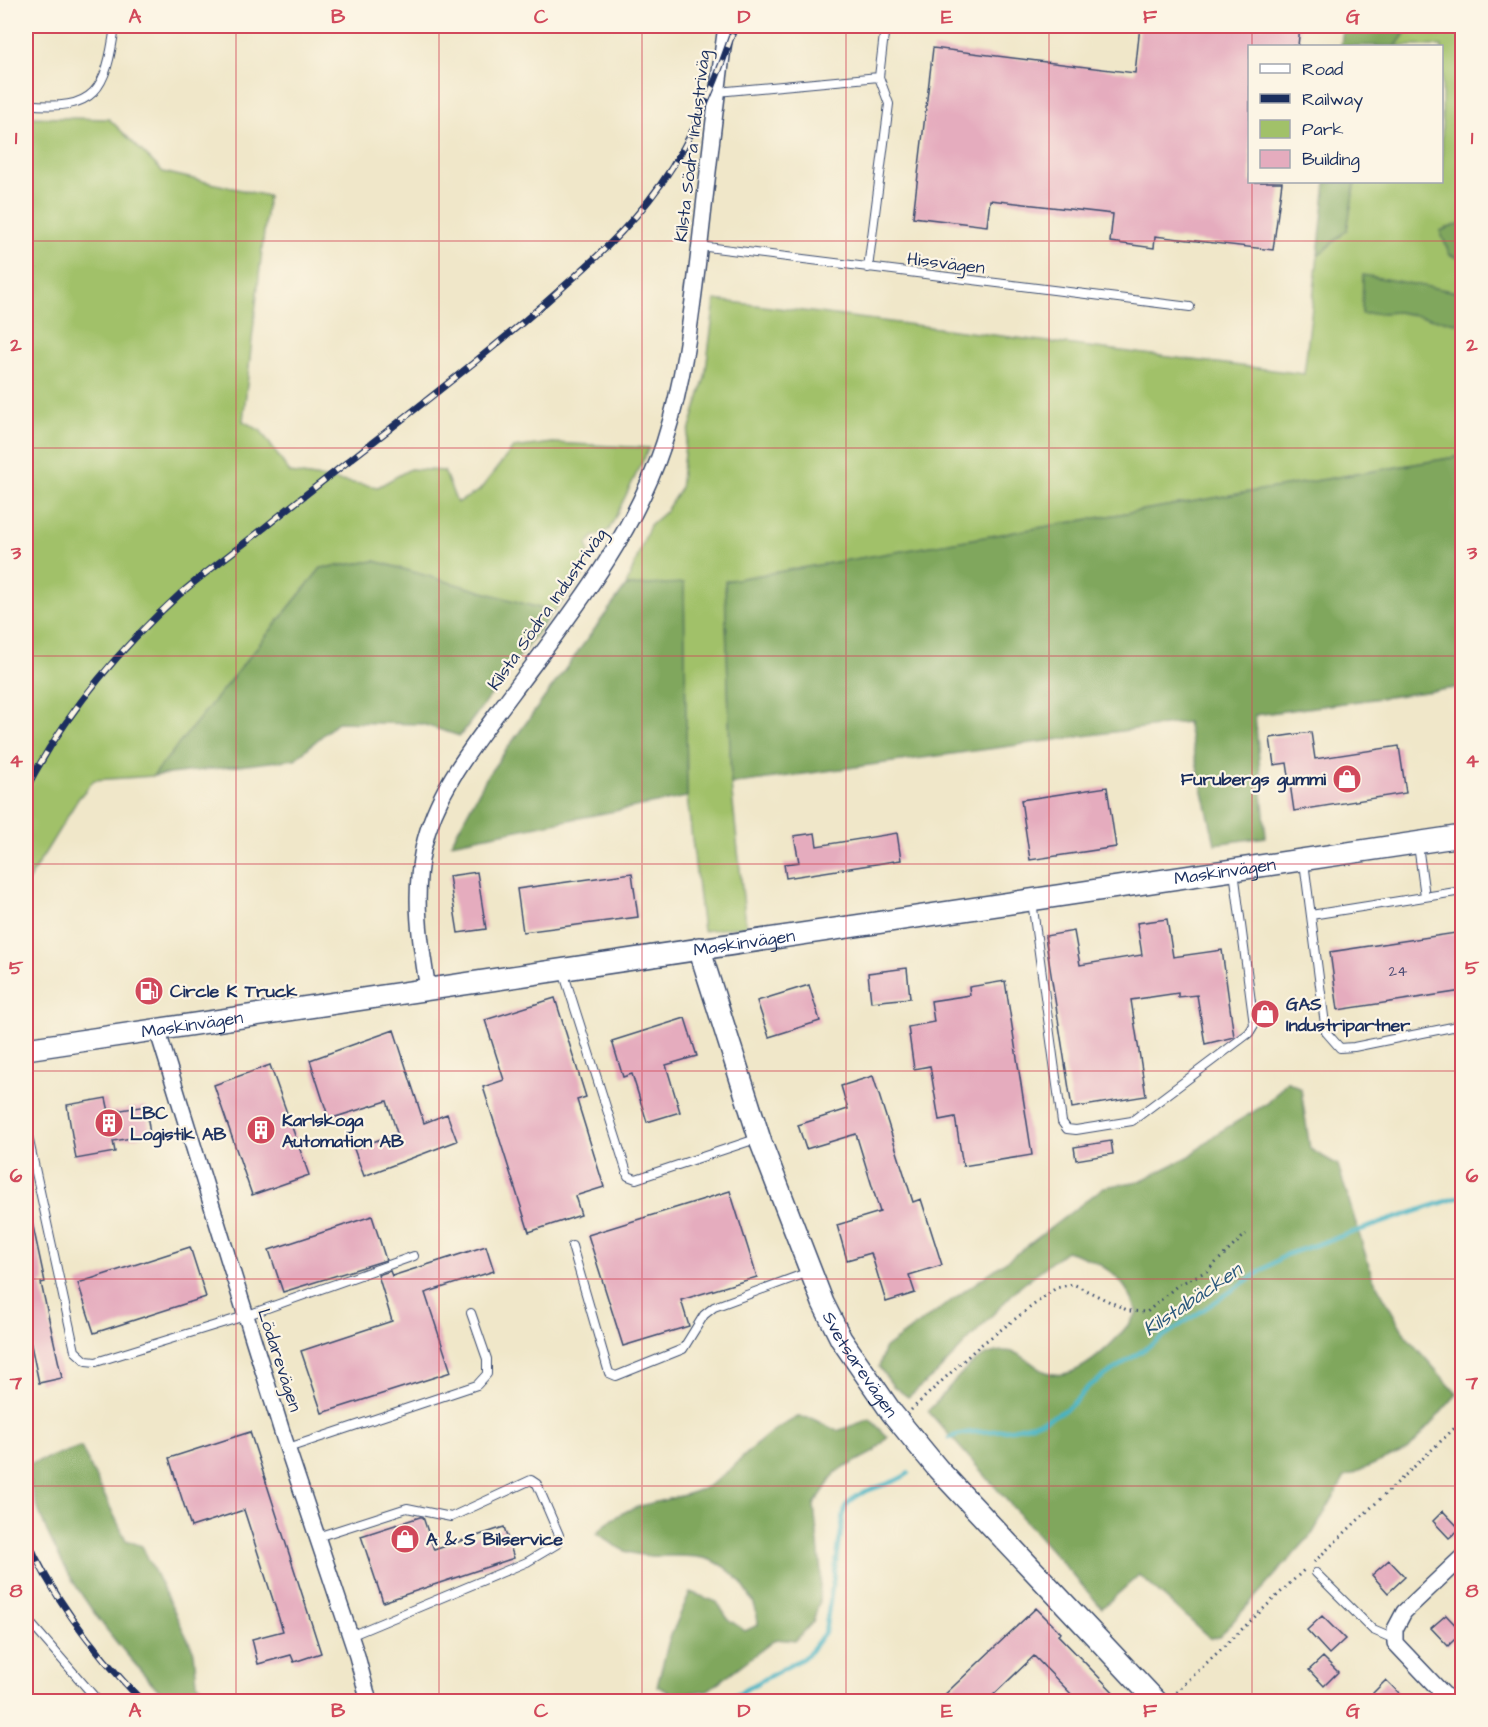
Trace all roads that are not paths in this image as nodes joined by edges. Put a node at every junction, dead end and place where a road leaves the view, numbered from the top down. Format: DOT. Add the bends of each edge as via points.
graph roads {
  1 [pos="116,26"];
  2 [pos="726,26"];
  3 [pos="885,26"];
  4 [pos="879,77"];
  5 [pos="717,92"];
  6 [pos="26,104"];
  7 [pos="699,246"];
  8 [pos="868,268"];
  9 [pos="1190,308"];
  10 [pos="1462,836"];
  11 [pos="1418,843"];
  12 [pos="1304,860"];
  13 [pos="1234,870"];
  14 [pos="1462,891"];
  15 [pos="1425,896"];
  16 [pos="1032,900"];
  17 [pos="1311,915"];
  18 [pos="699,948"];
  19 [pos="563,969"];
  20 [pos="428,989"];
  21 [pos="1462,1026"];
  22 [pos="156,1029"];
  23 [pos="26,1049"];
  24 [pos="26,1127"];
  25 [pos="759,1138"];
  26 [pos="572,1246"];
  27 [pos="414,1256"];
  28 [pos="810,1272"];
  29 [pos="471,1313"];
  30 [pos="245,1316"];
  31 [pos="288,1448"];
  32 [pos="317,1537"];
  33 [pos="1462,1557"];
  34 [pos="1316,1573"];
  35 [pos="26,1618"];
  36 [pos="350,1636"];
  37 [pos="1395,1640"];
  38 [pos="99,1701"];
  39 [pos="369,1701"];
  40 [pos="1157,1701"];
  41 [pos="1451,1701"];
  1 -- 6 [label="lane" via="110,62 93,93 78,103 54,108"];
  2 -- 5 [label="street, Kilsta Södra Industriväg"];
  3 -- 4 [label="lane"];
  4 -- 5 [label="lane"];
  4 -- 8 [label="lane" via="889,104"];
  5 -- 7 [label="street, Kilsta Södra Industriväg"];
  7 -- 8 [label="lane, Hissvägen"];
  7 -- 20 [label="street, Kilsta Södra Industriväg" via="685,362 663,444 636,512 602,570 470,750 432,818 418,877 419,936"];
  8 -- 9 [label="lane, Hissvägen"];
  10 -- 11 [label="street, Maskinvägen"];
  11 -- 12 [label="street, Maskinvägen"];
  11 -- 15 [label="lane"];
  12 -- 13 [label="street, Maskinvägen"];
  12 -- 17 [label="lane"];
  13 -- 16 [label="street, Maskinvägen"];
  13 -- 16 [label="lane" via="1254,1025 1249,1033 1132,1121 1076,1130 1067,1130 1062,1122"];
  14 -- 15 [label="lane"];
  15 -- 17 [label="lane"];
  16 -- 18 [label="street, Maskinvägen"];
  17 -- 21 [label="lane" via="1326,1032 1340,1048"];
  18 -- 19 [label="street, Maskinvägen"];
  18 -- 25 [label="street, Svetsarevägen"];
  19 -- 20 [label="street, Maskinvägen"];
  19 -- 25 [label="lane" via="628,1176 636,1179"];
  20 -- 22 [label="street, Maskinvägen"];
  22 -- 23 [label="street, Maskinvägen"];
  22 -- 30 [label="street, Lödarevägen"];
  24 -- 30 [label="lane" via="75,1351 80,1358 96,1362"];
  25 -- 28 [label="street, Svetsarevägen"];
  26 -- 28 [label="lane" via="609,1373 616,1376 683,1349 714,1306"];
  27 -- 30 [label="lane"];
  28 -- 40 [label="street, Svetsarevägen" via="841,1339 898,1422"];
  29 -- 31 [label="lane" via="487,1359 487,1374 477,1385"];
  30 -- 31 [label="street, Lödarevägen"];
  31 -- 32 [label="street, Lödarevägen"];
  32 -- 36 [label="street, Lödarevägen"];
  32 -- 36 [label="lane" via="407,1508 451,1517 531,1480 537,1484 559,1535 556,1544 527,1562"];
  33 -- 37 [label="street" via="1404,1612 1395,1629"];
  34 -- 37 [label="lane" via="1373,1630"];
  35 -- 38 [label="lane"];
  36 -- 39 [label="street, Lödarevägen"];
  37 -- 41 [label="street"];
}
